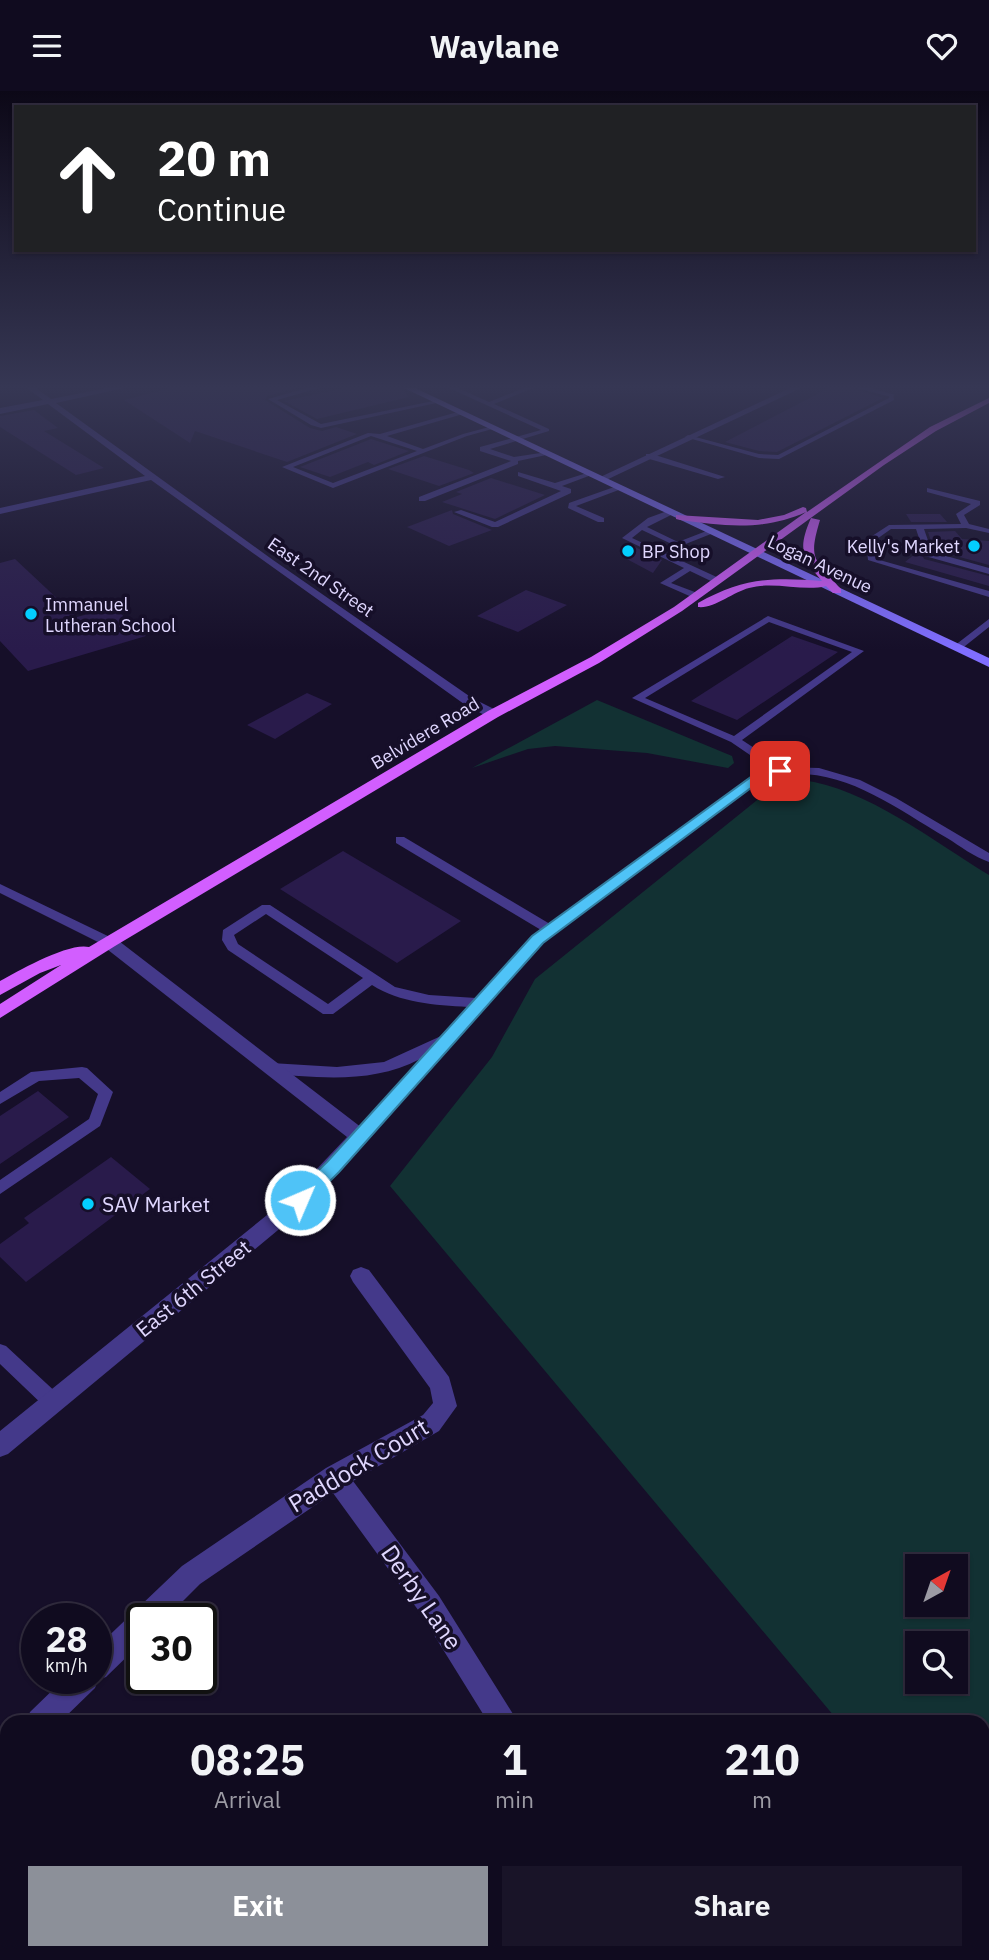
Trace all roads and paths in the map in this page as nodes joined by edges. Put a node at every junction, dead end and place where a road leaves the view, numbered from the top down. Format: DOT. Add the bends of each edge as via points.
graph roads {
  1 [pos="150,475"];
  2 [pos="306,475"];
  3 [pos="361,475"];
  4 [pos="482,475"];
  5 [pos="524,475"];
  6 [pos="586,475"];
  7 [pos="593,475"];
  8 [pos="609,475"];
  9 [pos="715,475"];
  10 [pos="865,475"];
  11 [pos="152,477"];
  12 [pos="721,477"];
  13 [pos="601,479"];
  14 [pos="876,480"];
  15 [pos="555,486"];
  16 [pos="620,488"];
  17 [pos="930,490"];
  18 [pos="835,496"];
  19 [pos="422,499"];
  20 [pos="0,511"];
  21 [pos="458,512"];
  22 [pos="675,514"];
  23 [pos="601,520"];
  24 [pos="815,520"];
  25 [pos="919,526"];
  26 [pos="966,526"];
  27 [pos="641,527"];
  28 [pos="989,531"];
  29 [pos="712,532"];
  30 [pos="678,545"];
  31 [pos="758,554"];
  32 [pos="668,559"];
  33 [pos="690,568"];
  34 [pos="989,571"];
  35 [pos="718,581"];
  36 [pos="822,584"];
  37 [pos="837,591"];
  38 [pos="989,594"];
  39 [pos="697,596"];
  40 [pos="989,622"];
  41 [pos="650,626"];
  42 [pos="957,648"];
  43 [pos="989,663"];
  44 [pos="493,714"];
  45 [pos="735,740"];
  46 [pos="780,771"];
  47 [pos="400,840"];
  48 [pos="989,858"];
  49 [pos="0,888"];
  50 [pos="551,930"];
  51 [pos="109,942"];
  52 [pos="372,978"];
  53 [pos="0,989"];
  54 [pos="480,1003"];
  55 [pos="0,1012"];
  56 [pos="450,1036"];
  57 [pos="271,1068"];
  58 [pos="0,1099"];
  59 [pos="359,1136"];
  60 [pos="0,1188"];
  61 [pos="361,1276"];
  62 [pos="0,1352"];
  63 [pos="53,1402"];
  64 [pos="0,1446"];
  65 [pos="335,1476"];
  66 [pos="162,1603"];
  67 [pos="126,1638"];
  68 [pos="112,1652"];
  69 [pos="69,1694"];
  70 [pos="47,1715"];
  71 [pos="500,1715"];
  1 -- 11 [label="street, East 2nd Street"];
  2 -- 3 [label="lane" via="333,486"];
  4 -- 19 [label="lane"];
  5 -- 15 [label="lane"];
  6 -- 15 [label="lane"];
  7 -- 13 [label="main road, Logan Avenue"];
  8 -- 13 [label="street"];
  9 -- 12 [label="lane"];
  10 -- 18 [label="main road"];
  11 -- 20 [label="street"];
  11 -- 44 [label="street, East 2nd Street" via="468,701"];
  13 -- 16 [label="main road, Logan Avenue"];
  14 -- 24 [label="main road"];
  15 -- 21 [label="lane" via="568,491 495,526"];
  16 -- 22 [label="main road, Logan Avenue"];
  16 -- 23 [label="lane" via="572,505"];
  17 -- 26 [label="lane" via="978,503 960,514"];
  18 -- 22 [label="main road" via="770,523"];
  18 -- 31 [label="main road"];
  22 -- 27 [label="lane"];
  22 -- 29 [label="main road, Logan Avenue"];
  24 -- 31 [label="main road"];
  24 -- 37 [label="main road" via="807,547 810,561"];
  25 -- 26 [label="lane"];
  25 -- 34 [label="lane" via="928,554"];
  25 -- 38 [label="lane" via="889,527 870,540 872,560"];
  26 -- 28 [label="lane"];
  27 -- 30 [label="lane"];
  27 -- 32 [label="lane" via="626,538"];
  29 -- 30 [label="lane"];
  29 -- 31 [label="main road, Logan Avenue"];
  30 -- 32 [label="lane" via="679,553"];
  31 -- 35 [label="main road, Belvidere Road"];
  31 -- 36 [label="main road, Logan Avenue"];
  32 -- 33 [label="lane"];
  33 -- 35 [label="lane"];
  33 -- 39 [label="lane" via="664,583"];
  35 -- 39 [label="main road, Belvidere Road"];
  36 -- 37 [label="main road, Logan Avenue"];
  36 -- 41 [label="main road" via="748,583"];
  37 -- 42 [label="main road, Logan Avenue"];
  39 -- 41 [label="main road, Belvidere Road"];
  40 -- 42 [label="lane"];
  41 -- 44 [label="main road, Belvidere Road"];
  42 -- 43 [label="main road, Logan Avenue"];
  44 -- 51 [label="main road, Belvidere Road"];
  45 -- 45 [label="lane" via="637,698 768,619 859,651"];
  45 -- 46 [label="lane"];
  46 -- 48 [label="lane" via="814,769 851,778"];
  46 -- 50 [label="lane" via="759,776"];
  47 -- 50 [label="lane"];
  49 -- 51 [label="lane"];
  50 -- 54 [label="lane" via="537,939"];
  51 -- 53 [label="main road, Belvidere Road" via="34,969"];
  51 -- 55 [label="main road, Belvidere Road"];
  51 -- 57 [label="street"];
  52 -- 52 [label="lane" via="266,908 228,933 233,947 328,1011"];
  52 -- 54 [label="lane" via="408,996"];
  54 -- 56 [label="lane"];
  56 -- 57 [label="lane" via="382,1068 350,1072"];
  56 -- 59 [label="lane"];
  57 -- 59 [label="street"];
  58 -- 60 [label="lane" via="36,1076 82,1072 106,1092 95,1122"];
  59 -- 63 [label="street, East 6th Street" via="300,1200"];
  61 -- 65 [label="street, Paddock Court" via="441,1384 445,1406 431,1423 408,1438"];
  62 -- 63 [label="lane"];
  63 -- 64 [label="street, East 6th Street"];
  65 -- 66 [label="street, Paddock Court" via="191,1575"];
  65 -- 71 [label="street, Derby Lane" via="430,1605"];
  67 -- 68 [label="street"];
  69 -- 70 [label="street"];
}
